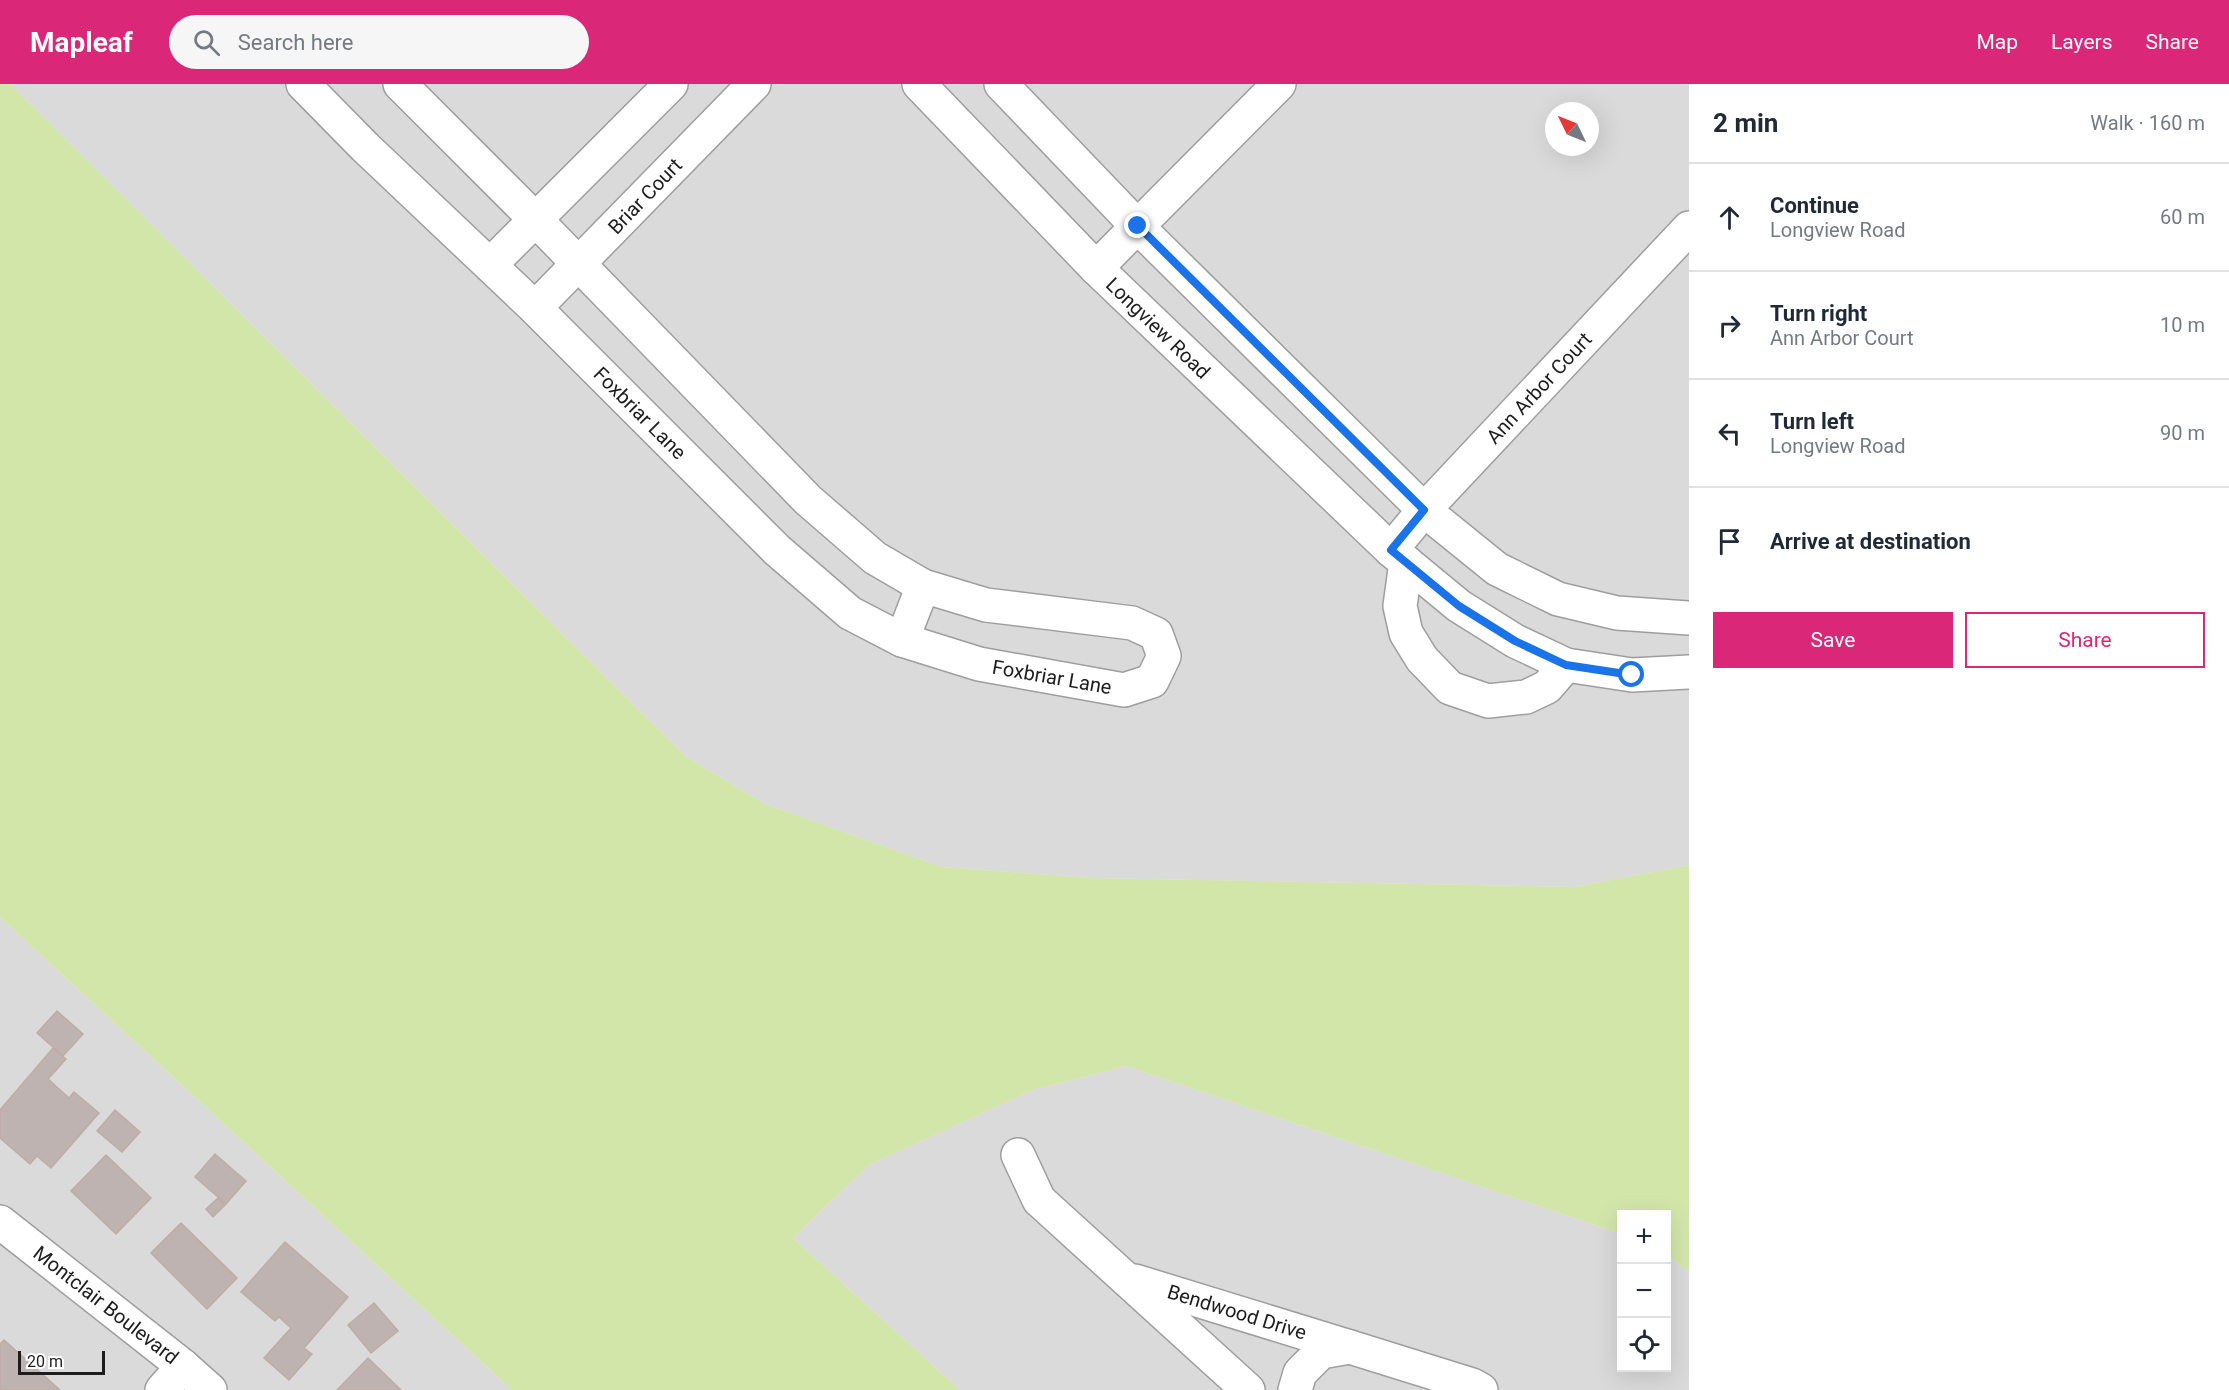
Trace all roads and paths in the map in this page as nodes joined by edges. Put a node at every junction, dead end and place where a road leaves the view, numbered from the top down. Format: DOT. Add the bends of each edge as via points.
graph roads {
  1 [pos="303,84"];
  2 [pos="400,84"];
  3 [pos="671,84"];
  4 [pos="754,84"];
  5 [pos="919,84"];
  6 [pos="1001,84"];
  7 [pos="1279,84"];
  8 [pos="536,219"];
  9 [pos="1138,226"];
  10 [pos="1689,228"];
  11 [pos="490,265"];
  12 [pos="578,265"];
  13 [pos="1096,268"];
  14 [pos="535,309"];
  15 [pos="1424,510"];
  16 [pos="1399,556"];
  17 [pos="923,586"];
  18 [pos="1689,618"];
  19 [pos="902,640"];
  20 [pos="1566,665"];
  21 [pos="1689,672"];
  22 [pos="1018,1155"];
  23 [pos="0,1222"];
  24 [pos="1124,1278"];
  25 [pos="1350,1347"];
  26 [pos="183,1366"];
  27 [pos="162,1390"];
  28 [pos="210,1390"];
  29 [pos="1248,1390"];
  30 [pos="1294,1390"];
  31 [pos="1481,1390"];
  1 -- 11 [label="street, Foxbriar Lane"];
  2 -- 8 [label="street, Foxbriar Lane"];
  3 -- 8 [label="street"];
  4 -- 12 [label="street, Briar Court"];
  5 -- 13 [label="street, Longview Road"];
  6 -- 9 [label="street"];
  7 -- 9 [label="street"];
  8 -- 11 [label="street"];
  8 -- 12 [label="street, Foxbriar Lane"];
  9 -- 13 [label="street"];
  9 -- 15 [label="street"];
  10 -- 15 [label="street, Ann Arbor Court"];
  11 -- 14 [label="street, Foxbriar Lane"];
  12 -- 14 [label="street, Briar Court"];
  12 -- 17 [label="street, Foxbriar Lane" via="808,500 875,558"];
  13 -- 16 [label="street, Longview Road"];
  14 -- 19 [label="street, Foxbriar Lane" via="777,550 850,613"];
  15 -- 16 [label="street, Ann Arbor Court"];
  15 -- 18 [label="street" via="1497,569 1558,599 1617,613"];
  16 -- 20 [label="street, Longview Road" via="1459,606 1515,641"];
  16 -- 20 [label="street" via="1400,606 1406,633 1422,659 1450,688 1488,702 1526,697 1547,687"];
  17 -- 19 [label="street"];
  17 -- 19 [label="street, Foxbriar Lane" via="986,605 1132,623 1156,634 1164,656 1152,681 1124,690 979,664"];
  20 -- 21 [label="street, Longview Road" via="1632,675"];
  22 -- 24 [label="street, Bendwood Drive" via="1039,1200"];
  23 -- 26 [label="street, Montclair Boulevard"];
  24 -- 25 [label="street, Bendwood Drive"];
  24 -- 29 [label="street, Bendwood Drive"];
  25 -- 30 [label="street, Bendwood Drive" via="1321,1352 1300,1373"];
  25 -- 31 [label="street, Bendwood Drive"];
  26 -- 27 [label="street"];
  26 -- 28 [label="street, Montclair Boulevard"];
}
